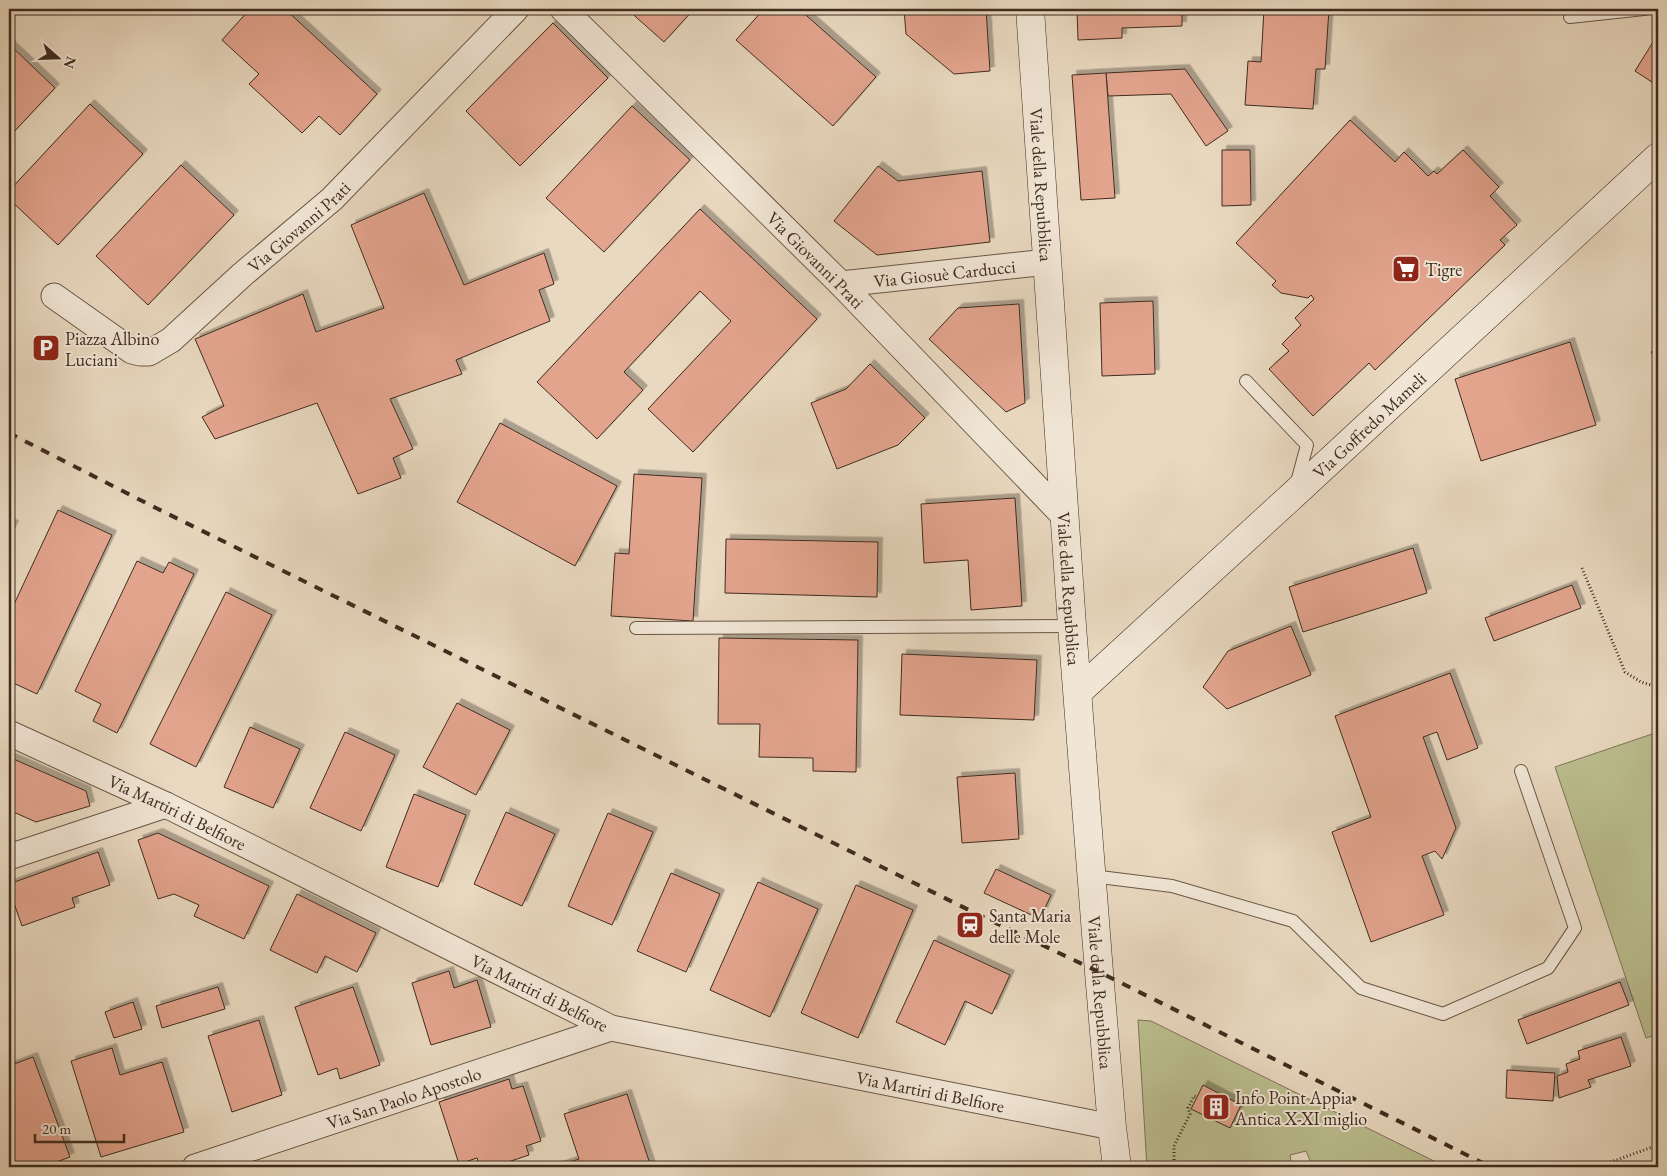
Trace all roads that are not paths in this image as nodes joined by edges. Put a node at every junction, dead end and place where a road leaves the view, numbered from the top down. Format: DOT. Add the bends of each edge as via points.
graph roads {
  1 [pos="516,9"];
  2 [pos="564,9"];
  3 [pos="1030,9"];
  4 [pos="1644,9"];
  5 [pos="1570,17"];
  6 [pos="1658,157"];
  7 [pos="1047,262"];
  8 [pos="841,284"];
  9 [pos="54,296"];
  10 [pos="1246,381"];
  11 [pos="1293,495"];
  12 [pos="1064,516"];
  13 [pos="1072,626"];
  14 [pos="636,628"];
  15 [pos="1078,692"];
  16 [pos="9,733"];
  17 [pos="1521,771"];
  18 [pos="166,805"];
  19 [pos="9,857"];
  20 [pos="1092,876"];
  21 [pos="611,1028"];
  22 [pos="1112,1128"];
  23 [pos="195,1167"];
  24 [pos="1117,1167"];
  1 -- 9 [label="street, Via Giovanni Prati" via="332,199 171,340 149,353 132,351"];
  2 -- 8 [label="street, Via Giovanni Prati"];
  3 -- 7 [label="street, Viale della Repubblica"];
  4 -- 5 [label="lane"];
  6 -- 11 [label="street, Via Goffredo Mameli"];
  7 -- 8 [label="street, Via Giosuè Carducci"];
  7 -- 12 [label="street, Viale della Repubblica"];
  8 -- 12 [label="street, Via Giovanni Prati"];
  10 -- 11 [label="lane" via="1307,445"];
  11 -- 15 [label="street, Via Goffredo Mameli"];
  12 -- 13 [label="street, Viale della Repubblica"];
  13 -- 14 [label="lane"];
  13 -- 15 [label="street, Viale della Repubblica"];
  15 -- 20 [label="street, Viale della Repubblica"];
  16 -- 18 [label="street, Via Martiri di Belfiore"];
  17 -- 20 [label="lane" via="1575,928 1548,968 1443,1014 1361,988 1293,921 1172,886"];
  18 -- 19 [label="street"];
  18 -- 21 [label="street, Via Martiri di Belfiore"];
  20 -- 22 [label="street, Viale della Repubblica"];
  21 -- 22 [label="street, Via Martiri di Belfiore"];
  21 -- 23 [label="street, Via San Paolo Apostolo"];
  22 -- 24 [label="street, Viale della Repubblica"];
}
